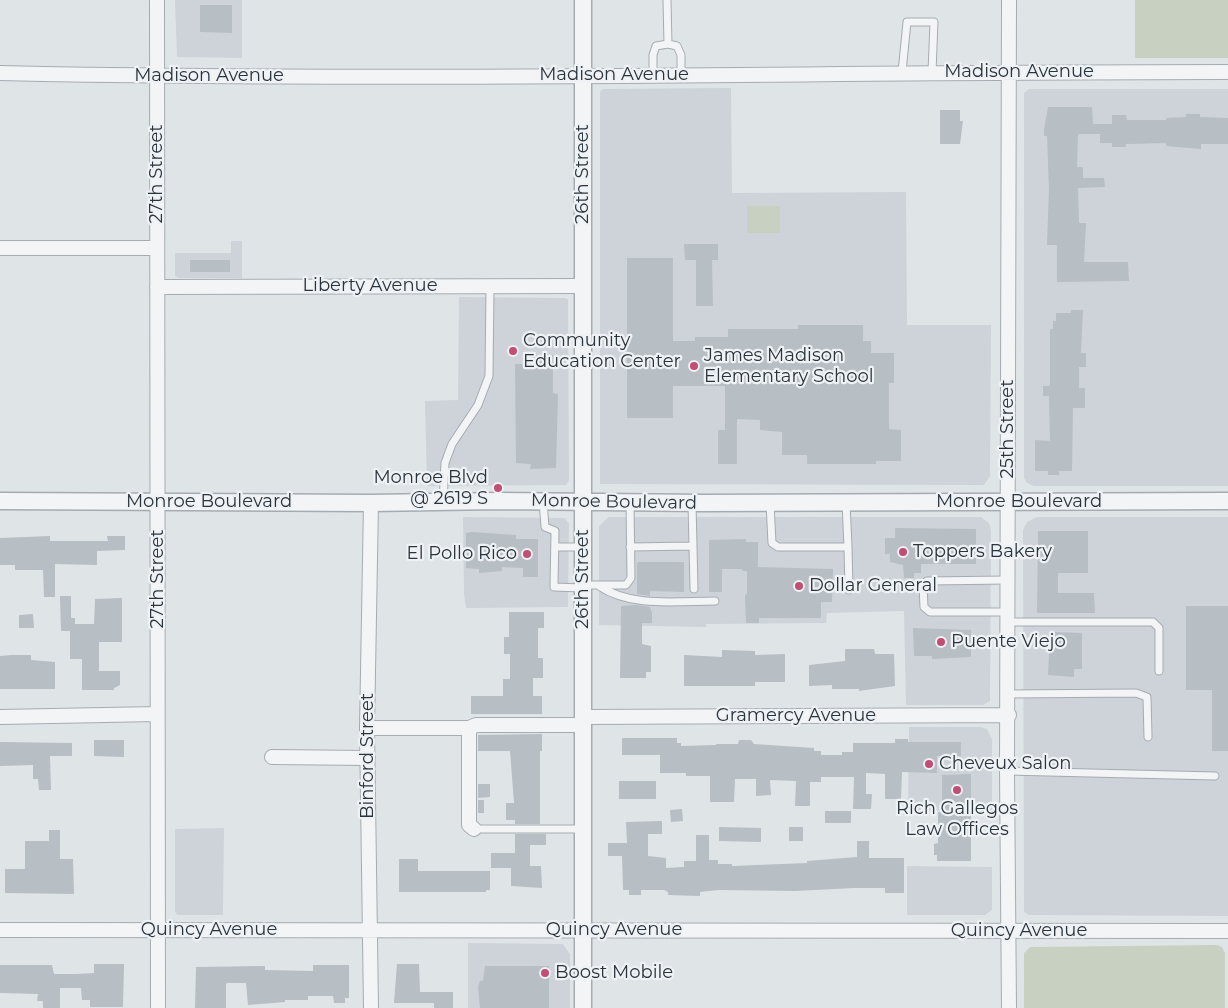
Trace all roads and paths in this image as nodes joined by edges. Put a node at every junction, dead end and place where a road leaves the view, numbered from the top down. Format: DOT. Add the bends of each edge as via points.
graph roads {
  1 [pos="157,0"];
  2 [pos="583,0"];
  3 [pos="667,0"];
  4 [pos="1010,0"];
  5 [pos="668,44"];
  6 [pos="1009,71"];
  7 [pos="902,72"];
  8 [pos="932,72"];
  9 [pos="1228,72"];
  10 [pos="0,73"];
  11 [pos="653,75"];
  12 [pos="681,75"];
  13 [pos="158,76"];
  14 [pos="583,76"];
  15 [pos="0,248"];
  16 [pos="157,248"];
  17 [pos="158,286"];
  18 [pos="490,286"];
  19 [pos="583,286"];
  20 [pos="0,501"];
  21 [pos="158,501"];
  22 [pos="544,501"];
  23 [pos="583,501"];
  24 [pos="1228,501"];
  25 [pos="443,502"];
  26 [pos="630,502"];
  27 [pos="846,502"];
  28 [pos="1008,502"];
  29 [pos="371,503"];
  30 [pos="692,503"];
  31 [pos="770,503"];
  32 [pos="693,546"];
  33 [pos="555,547"];
  34 [pos="583,547"];
  35 [pos="630,547"];
  36 [pos="848,548"];
  37 [pos="1008,580"];
  38 [pos="588,586"];
  39 [pos="694,589"];
  40 [pos="849,590"];
  41 [pos="715,601"];
  42 [pos="1009,617"];
  43 [pos="1159,671"];
  44 [pos="1009,694"];
  45 [pos="157,714"];
  46 [pos="1009,715"];
  47 [pos="0,717"];
  48 [pos="583,721"];
  49 [pos="367,728"];
  50 [pos="469,728"];
  51 [pos="1148,737"];
  52 [pos="272,757"];
  53 [pos="368,758"];
  54 [pos="1007,771"];
  55 [pos="1215,776"];
  56 [pos="474,829"];
  57 [pos="583,829"];
  58 [pos="0,930"];
  59 [pos="158,930"];
  60 [pos="370,930"];
  61 [pos="583,930"];
  62 [pos="1009,931"];
  63 [pos="1228,931"];
  64 [pos="158,1008"];
  65 [pos="371,1008"];
  66 [pos="583,1008"];
  67 [pos="1009,1008"];
  1 -- 13 [label="street, 27th Street"];
  2 -- 14 [label="street, 26th Street"];
  3 -- 5 [label="lane"];
  4 -- 6 [label="street, 25th Street"];
  5 -- 11 [label="lane" via="656,46 654,50"];
  5 -- 12 [label="lane" via="680,50"];
  6 -- 8 [label="street, Madison Avenue"];
  6 -- 9 [label="street, Madison Avenue"];
  6 -- 28 [label="street, 25th Street"];
  7 -- 8 [label="street, Madison Avenue"];
  7 -- 8 [label="lane" via="907,22 934,22"];
  7 -- 12 [label="street, Madison Avenue"];
  10 -- 13 [label="street, Madison Avenue"];
  11 -- 12 [label="street, Madison Avenue"];
  11 -- 14 [label="street, Madison Avenue"];
  13 -- 14 [label="street, Madison Avenue"];
  13 -- 16 [label="street, 27th Street"];
  14 -- 19 [label="street, 26th Street"];
  15 -- 16 [label="street"];
  16 -- 17 [label="street, 27th Street"];
  17 -- 18 [label="street, Liberty Avenue"];
  17 -- 21 [label="street, 27th Street"];
  18 -- 19 [label="street, Liberty Avenue"];
  18 -- 25 [label="lane" via="489,376 478,405 452,444 445,463"];
  19 -- 23 [label="street, 26th Street"];
  20 -- 21 [label="street, Monroe Boulevard"];
  21 -- 29 [label="street, Monroe Boulevard"];
  21 -- 45 [label="street, 27th Street"];
  22 -- 23 [label="street, Monroe Boulevard"];
  22 -- 25 [label="street, Monroe Boulevard"];
  22 -- 33 [label="lane" via="545,528 555,531"];
  23 -- 26 [label="street, Monroe Boulevard"];
  23 -- 34 [label="street, 26th Street"];
  24 -- 28 [label="street, Monroe Boulevard"];
  25 -- 29 [label="street, Monroe Boulevard"];
  26 -- 30 [label="street, Monroe Boulevard"];
  26 -- 35 [label="lane"];
  27 -- 28 [label="street, Monroe Boulevard"];
  27 -- 31 [label="street, Monroe Boulevard"];
  27 -- 36 [label="lane"];
  28 -- 37 [label="street, 25th Street"];
  29 -- 49 [label="street, Binford Street"];
  30 -- 31 [label="street, Monroe Boulevard"];
  30 -- 32 [label="lane"];
  31 -- 36 [label="lane" via="772,543 778,547"];
  32 -- 35 [label="lane"];
  32 -- 39 [label="lane"];
  33 -- 34 [label="lane"];
  33 -- 38 [label="lane" via="554,587"];
  34 -- 38 [label="street, 26th Street"];
  35 -- 38 [label="lane" via="631,578 626,585"];
  36 -- 40 [label="lane"];
  37 -- 42 [label="street, 25th Street"];
  37 -- 42 [label="lane" via="927,581 923,585 924,607 930,612"];
  38 -- 41 [label="lane" via="613,596 640,601"];
  38 -- 48 [label="street, 26th Street"];
  42 -- 43 [label="lane" via="1153,622 1159,628"];
  42 -- 44 [label="street, 25th Street"];
  44 -- 46 [label="street, 25th Street"];
  44 -- 51 [label="lane" via="1136,693 1147,696"];
  45 -- 47 [label="street"];
  45 -- 59 [label="street, 27th Street"];
  46 -- 48 [label="street, Gramercy Avenue"];
  46 -- 54 [label="street, 25th Street"];
  48 -- 50 [label="street, Gramercy Avenue" via="476,725"];
  48 -- 57 [label="street, 26th Street"];
  49 -- 50 [label="street, Gramercy Avenue"];
  49 -- 53 [label="street, Binford Street"];
  50 -- 56 [label="street" via="469,825"];
  52 -- 53 [label="street"];
  53 -- 60 [label="street, Binford Street"];
  54 -- 55 [label="lane"];
  54 -- 62 [label="street, 25th Street"];
  56 -- 57 [label="lane"];
  57 -- 61 [label="street, 26th Street"];
  58 -- 59 [label="street, Quincy Avenue"];
  59 -- 60 [label="street, Quincy Avenue"];
  59 -- 64 [label="street, 27th Street"];
  60 -- 61 [label="street, Quincy Avenue"];
  60 -- 65 [label="street, Binford Street"];
  61 -- 62 [label="street, Quincy Avenue"];
  61 -- 66 [label="street, 26th Street"];
  62 -- 63 [label="street, Quincy Avenue"];
  62 -- 67 [label="street, 25th Street"];
}
